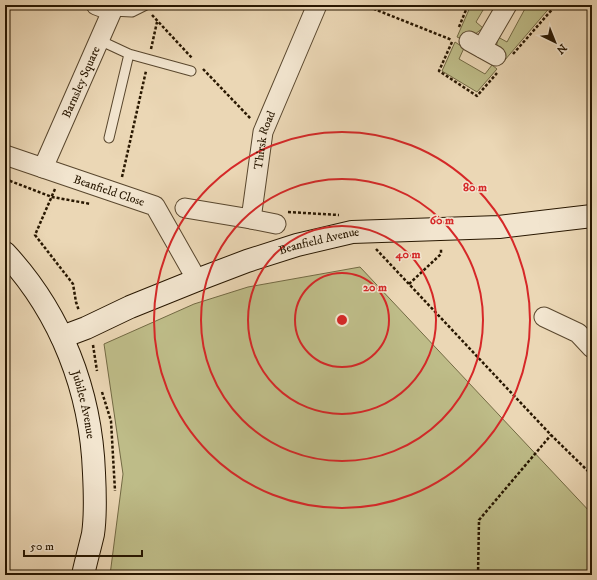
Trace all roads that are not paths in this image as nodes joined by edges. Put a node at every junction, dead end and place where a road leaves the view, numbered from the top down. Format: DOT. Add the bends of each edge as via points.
graph roads {
  1 [pos="146,5"];
  2 [pos="317,5"];
  3 [pos="508,5"];
  4 [pos="104,8"];
  5 [pos="99,40"];
  6 [pos="475,46"];
  7 [pos="129,54"];
  8 [pos="191,72"];
  9 [pos="108,138"];
  10 [pos="5,155"];
  11 [pos="43,168"];
  12 [pos="185,208"];
  13 [pos="592,216"];
  14 [pos="251,219"];
  15 [pos="276,224"];
  16 [pos="5,253"];
  17 [pos="197,280"];
  18 [pos="544,318"];
  19 [pos="62,337"];
  20 [pos="592,348"];
  21 [pos="83,575"];
  1 -- 4 [label="lane" via="132,12"];
  2 -- 14 [label="street, Thirsk Road" via="263,132"];
  3 -- 6 [label="street"];
  4 -- 5 [label="street, Barnsley Square"];
  5 -- 7 [label="lane"];
  5 -- 11 [label="street, Barnsley Square"];
  7 -- 8 [label="lane"];
  7 -- 9 [label="lane"];
  10 -- 11 [label="street, Beanfield Close"];
  11 -- 17 [label="street, Beanfield Close" via="155,206"];
  12 -- 14 [label="street"];
  13 -- 17 [label="street, Beanfield Avenue" via="499,227 352,232 297,245"];
  14 -- 15 [label="street"];
  16 -- 19 [label="street, Jubilee Avenue" via="45,304"];
  17 -- 19 [label="street, Beanfield Avenue"];
  18 -- 20 [label="street" via="578,333"];
  19 -- 21 [label="street, Jubilee Avenue" via="81,387 89,418 93,453 93,532"];
}
